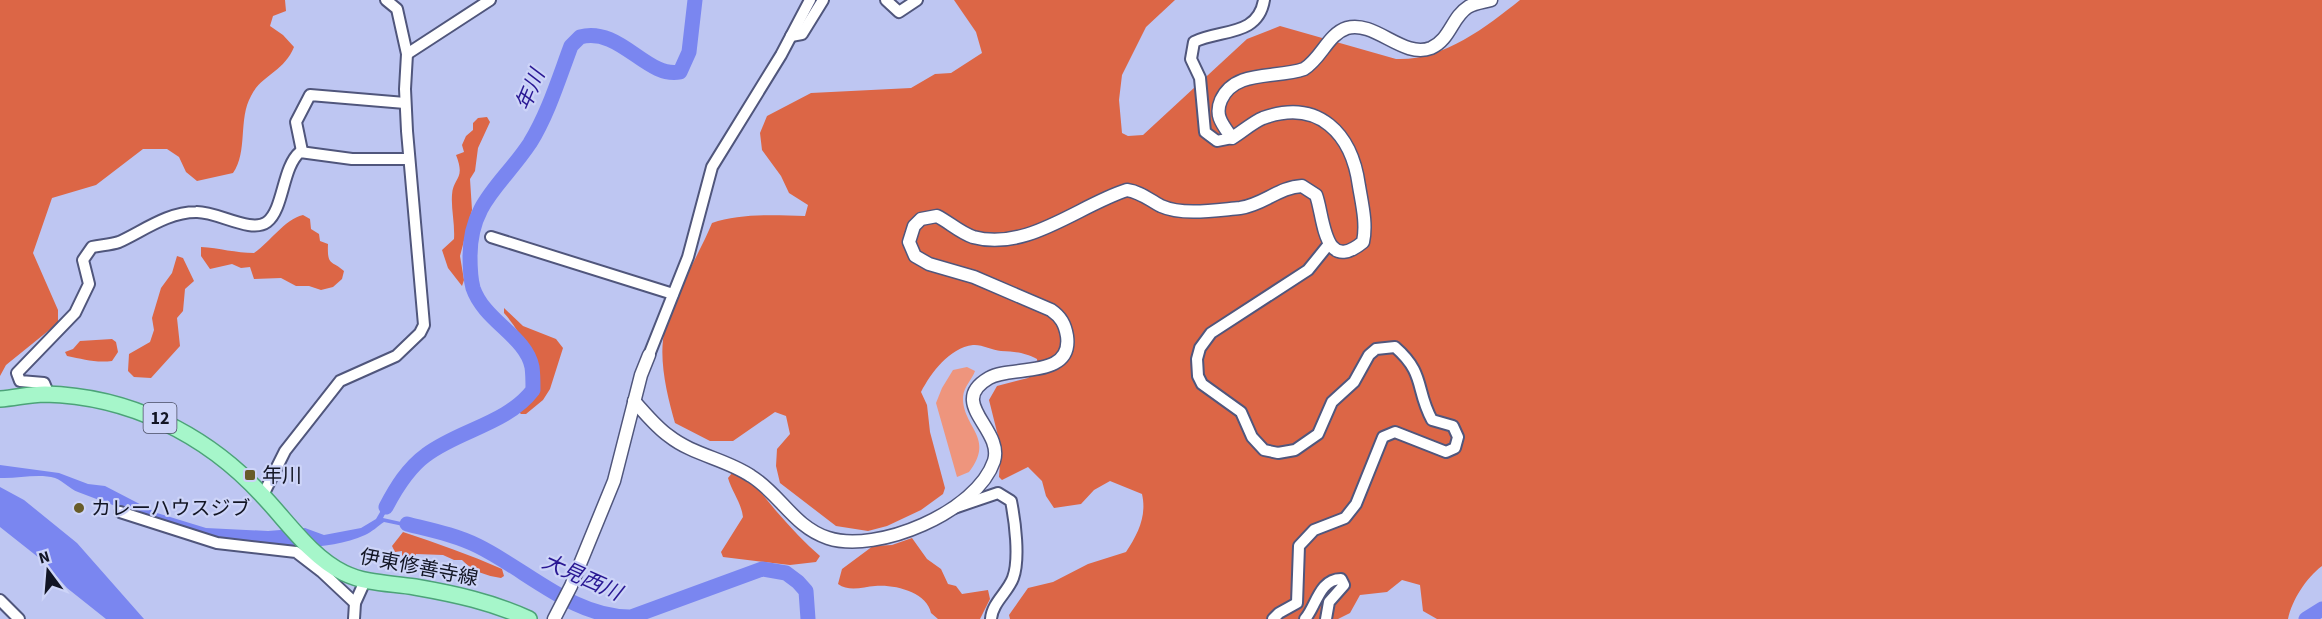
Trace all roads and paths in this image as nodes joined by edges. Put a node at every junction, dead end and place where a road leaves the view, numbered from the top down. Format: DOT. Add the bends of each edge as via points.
graph roads {
  1 [pos="386,0"];
  2 [pos="490,0"];
  3 [pos="810,0"];
  4 [pos="823,0"];
  5 [pos="886,0"];
  6 [pos="917,0"];
  7 [pos="1264,0"];
  8 [pos="1491,0"];
  9 [pos="1468,4"];
  10 [pos="399,5"];
  11 [pos="791,36"];
  12 [pos="407,54"];
  13 [pos="405,103"];
  14 [pos="1232,138"];
  15 [pos="302,151"];
  16 [pos="409,159"];
  17 [pos="491,237"];
  18 [pos="1329,244"];
  19 [pos="674,294"];
  20 [pos="649,355"];
  21 [pos="50,395"];
  22 [pos="0,399"];
  23 [pos="634,401"];
  24 [pos="262,495"];
  25 [pos="954,508"];
  26 [pos="120,512"];
  27 [pos="364,581"];
  28 [pos="0,600"];
  29 [pos="354,603"];
  30 [pos="19,619"];
  31 [pos="354,619"];
  32 [pos="529,619"];
  33 [pos="554,619"];
  34 [pos="991,619"];
  35 [pos="1273,619"];
  36 [pos="1305,619"];
  37 [pos="1326,619"];
  1 -- 10 [label="street"];
  2 -- 12 [label="street"];
  3 -- 11 [label="street"];
  4 -- 11 [label="street" via="802,34"];
  5 -- 6 [label="street" via="899,12"];
  7 -- 14 [label="street" via="1252,24 1194,42 1191,52 1200,78 1205,132 1217,141"];
  8 -- 9 [label="street"];
  9 -- 14 [label="street" via="1444,38 1430,48 1417,49 1349,27 1333,37 1304,69 1232,84 1218,110 1220,121"];
  10 -- 12 [label="street"];
  11 -- 19 [label="street" via="712,167"];
  12 -- 13 [label="street"];
  13 -- 15 [label="street" via="310,95 295,129"];
  13 -- 16 [label="street"];
  14 -- 18 [label="street" via="1261,118 1293,112 1315,116 1341,134 1351,151 1359,181 1365,233 1363,242 1350,250"];
  15 -- 16 [label="street" via="352,159"];
  15 -- 21 [label="street" via="292,161 271,218 263,225 254,227 223,216 194,212 88,250 83,260 89,279 85,295 64,325 17,373 20,381 44,383"];
  16 -- 24 [label="street" via="424,325 396,356 340,381 285,451"];
  17 -- 19 [label="street"];
  18 -- 25 [label="street" via="1316,195 1302,186 1250,206 1193,210 1161,206 1141,193 1127,190 1035,231 1009,238 976,237 937,216 921,219 910,234 910,249 915,256 1051,310 1061,319 1067,338 1065,353 1055,363 991,376 975,390 972,401 993,438 994,461 977,486"];
  18 -- 35 [label="street" via="1308,270 1211,333 1197,359 1202,384 1241,412 1252,437 1264,450 1287,452 1318,434 1332,402 1354,382 1369,355 1376,349 1395,347 1421,380 1423,403 1432,420 1453,426 1458,437 1455,448 1446,452 1395,432 1383,437 1356,504 1345,518 1314,530 1299,546 1297,603"];
  19 -- 20 [label="street"];
  20 -- 23 [label="street"];
  21 -- 22 [label="main road, 伊東修善寺線 / 12"];
  21 -- 24 [label="main road, 伊東修善寺線 / 12" via="121,406 172,424 244,476"];
  23 -- 25 [label="street" via="670,437 751,475 801,525 830,538 863,540 888,535 933,520"];
  23 -- 33 [label="street" via="614,481"];
  24 -- 27 [label="main road, 伊東修善寺線 / 12" via="335,568"];
  25 -- 34 [label="street" via="998,493 1011,501 1016,565 1013,579"];
  26 -- 29 [label="street" via="208,541 296,552"];
  27 -- 29 [label="street"];
  27 -- 32 [label="main road, 伊東修善寺線 / 12" via="452,593"];
  28 -- 30 [label="street"];
  29 -- 31 [label="street"];
  36 -- 37 [label="street" via="1322,590 1341,579 1344,585 1329,602"];
}
